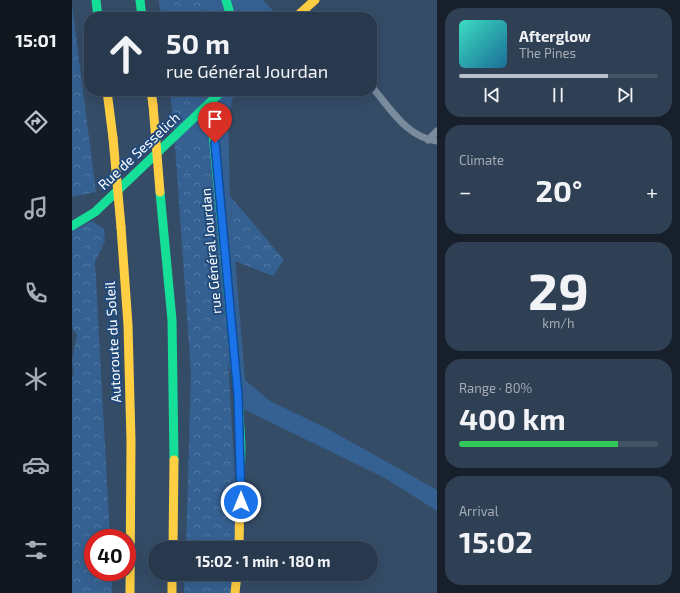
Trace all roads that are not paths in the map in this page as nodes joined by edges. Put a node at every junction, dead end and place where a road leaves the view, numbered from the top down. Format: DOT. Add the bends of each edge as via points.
graph roads {
  1 [pos="96,0"];
  2 [pos="140,0"];
  3 [pos="226,0"];
  4 [pos="315,0"];
  5 [pos="97,12"];
  6 [pos="141,12"];
  7 [pos="230,12"];
  8 [pos="305,12"];
  9 [pos="377,93"];
  10 [pos="108,96"];
  11 [pos="152,96"];
  12 [pos="217,96"];
  13 [pos="210,103"];
  14 [pos="437,132"];
  15 [pos="428,140"];
  16 [pos="437,142"];
  17 [pos="72,226"];
  18 [pos="173,541"];
  19 [pos="239,541"];
  20 [pos="172,581"];
  21 [pos="236,581"];
  22 [pos="130,593"];
  23 [pos="172,593"];
  24 [pos="235,593"];
  1 -- 5 [label="main road"];
  2 -- 6 [label="main road"];
  3 -- 7 [label="main road"];
  4 -- 8 [label="main road"];
  9 -- 15 [label="lane" via="405,126 417,136"];
  10 -- 22 [label="main road, Autoroute du Soleil, bridge" via="128,325 131,441"];
  11 -- 18 [label="main road, bridge" via="172,320"];
  12 -- 13 [label="main road, Rue de Sesselich"];
  13 -- 17 [label="main road, Rue de Sesselich" via="95,212"];
  13 -- 19 [label="main road, rue Général Jourdan" via="238,396 241,454"];
  14 -- 15 [label="lane"];
  15 -- 16 [label="lane"];
  20 -- 23 [label="main road"];
  21 -- 24 [label="main road"];
}
